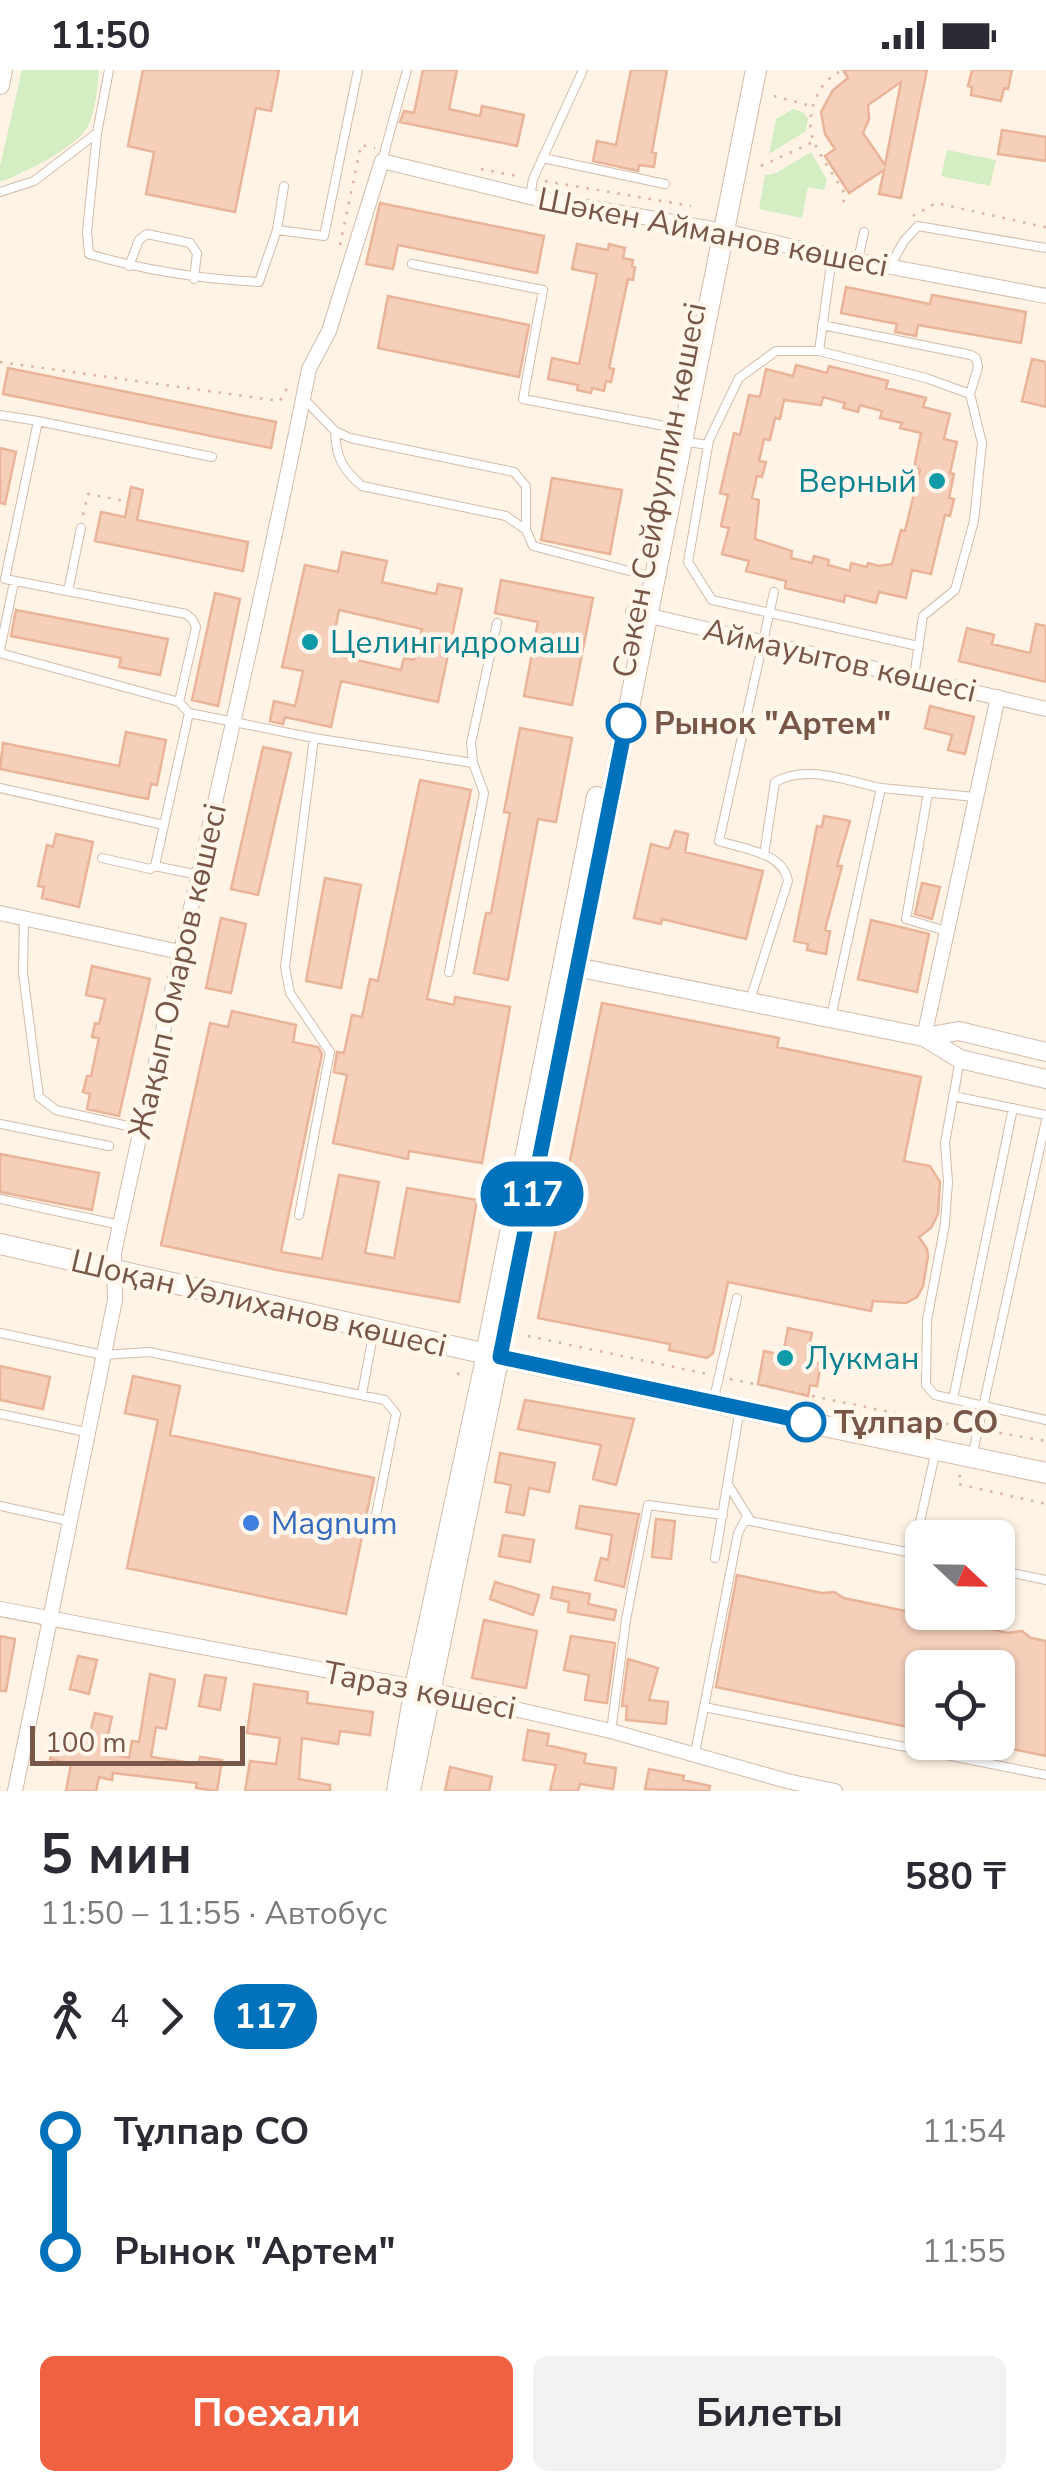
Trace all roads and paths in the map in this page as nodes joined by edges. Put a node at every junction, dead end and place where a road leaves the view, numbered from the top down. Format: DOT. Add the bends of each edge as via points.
graph roads {
  1 [pos="3,70"];
  2 [pos="110,70"];
  3 [pos="358,70"];
  4 [pos="408,70"];
  5 [pos="583,70"];
  6 [pos="742,70"];
  7 [pos="756,70"];
  8 [pos="825,70"];
  9 [pos="839,72"];
  10 [pos="829,77"];
  11 [pos="0,85"];
  12 [pos="774,96"];
  13 [pos="812,106"];
  14 [pos="98,133"];
  15 [pos="813,142"];
  16 [pos="544,158"];
  17 [pos="382,160"];
  18 [pos="761,166"];
  19 [pos="665,184"];
  20 [pos="284,186"];
  21 [pos="0,192"];
  22 [pos="530,196"];
  23 [pos="842,209"];
  24 [pos="904,227"];
  25 [pos="277,230"];
  26 [pos="718,230"];
  27 [pos="864,232"];
  28 [pos="1044,248"];
  29 [pos="833,256"];
  30 [pos="858,260"];
  31 [pos="412,264"];
  32 [pos="129,266"];
  33 [pos="890,266"];
  34 [pos="194,279"];
  35 [pos="1046,296"];
  36 [pos="822,325"];
  37 [pos="818,351"];
  38 [pos="970,394"];
  39 [pos="303,398"];
  40 [pos="0,415"];
  41 [pos="38,421"];
  42 [pos="335,431"];
  43 [pos="673,436"];
  44 [pos="708,445"];
  45 [pos="212,457"];
  46 [pos="124,501"];
  47 [pos="81,528"];
  48 [pos="526,530"];
  49 [pos="641,574"];
  50 [pos="14,582"];
  51 [pos="68,591"];
  52 [pos="774,592"];
  53 [pos="769,613"];
  54 [pos="640,614"];
  55 [pos="498,623"];
  56 [pos="763,642"];
  57 [pos="918,646"];
  58 [pos="0,651"];
  59 [pos="914,677"];
  60 [pos="998,696"];
  61 [pos="180,702"];
  62 [pos="1046,709"];
  63 [pos="189,713"];
  64 [pos="236,722"];
  65 [pos="314,738"];
  66 [pos="473,763"];
  67 [pos="0,788"];
  68 [pos="881,788"];
  69 [pos="928,793"];
  70 [pos="976,798"];
  71 [pos="164,824"];
  72 [pos="764,856"];
  73 [pos="102,858"];
  74 [pos="156,866"];
  75 [pos="198,875"];
  76 [pos="0,912"];
  77 [pos="24,917"];
  78 [pos="946,931"];
  79 [pos="180,952"];
  80 [pos="570,966"];
  81 [pos="449,972"];
  82 [pos="750,1000"];
  83 [pos="830,1017"];
  84 [pos="924,1036"];
  85 [pos="1046,1052"];
  86 [pos="960,1060"];
  87 [pos="1046,1079"];
  88 [pos="953,1096"];
  89 [pos="1013,1108"];
  90 [pos="1046,1118"];
  91 [pos="0,1124"];
  92 [pos="141,1128"];
  93 [pos="108,1146"];
  94 [pos="0,1199"];
  95 [pos="299,1214"];
  96 [pos="120,1225"];
  97 [pos="0,1244"];
  98 [pos="114,1270"];
  99 [pos="737,1298"];
  100 [pos="375,1328"];
  101 [pos="0,1333"];
  102 [pos="528,1336"];
  103 [pos="103,1356"];
  104 [pos="494,1359"];
  105 [pos="460,1367"];
  106 [pos="458,1376"];
  107 [pos="719,1377"];
  108 [pos="362,1394"];
  109 [pos="952,1399"];
  110 [pos="713,1403"];
  111 [pos="984,1407"];
  112 [pos="740,1408"];
  113 [pos="0,1414"];
  114 [pos="1046,1420"];
  115 [pos="978,1429"];
  116 [pos="86,1432"];
  117 [pos="1046,1442"];
  118 [pos="936,1450"];
  119 [pos="972,1458"];
  120 [pos="1046,1473"];
  121 [pos="728,1484"];
  122 [pos="958,1484"];
  123 [pos="1046,1504"];
  124 [pos="0,1506"];
  125 [pos="724,1514"];
  126 [pos="374,1520"];
  127 [pos="750,1520"];
  128 [pos="924,1520"];
  129 [pos="70,1521"];
  130 [pos="905,1551"];
  131 [pos="715,1558"];
  132 [pos="1015,1574"];
  133 [pos="1046,1580"];
  134 [pos="0,1609"];
  135 [pos="50,1620"];
  136 [pos="422,1688"];
  137 [pos="704,1707"];
  138 [pos="611,1731"];
  139 [pos="694,1754"];
  140 [pos="1046,1775"];
  141 [pos="786,1786"];
  142 [pos="15,1791"];
  143 [pos="396,1791"];
  144 [pos="411,1791"];
  145 [pos="832,1791"];
  1 -- 11 [label="street"];
  2 -- 14 [label="lane"];
  3 -- 25 [label="lane" via="324,236"];
  4 -- 17 [label="lane"];
  5 -- 16 [label="lane"];
  6 -- 26 [label="main road, Сәкен Сейфуллин көшесі"];
  7 -- 26 [label="main road, Сәкен Сейфуллин көшесі"];
  8 -- 10 [label="path"];
  9 -- 10 [label="path"];
  10 -- 13 [label="path"];
  12 -- 13 [label="path"];
  13 -- 15 [label="path"];
  14 -- 21 [label="lane" via="34,181"];
  14 -- 32 [label="lane" via="90,254"];
  15 -- 18 [label="path"];
  15 -- 23 [label="path" via="845,194"];
  16 -- 19 [label="lane"];
  16 -- 22 [label="lane"];
  17 -- 22 [label="street, Шәкен Айманов көшесі"];
  17 -- 39 [label="street, Жақып Омаров көшесі"];
  20 -- 25 [label="lane"];
  22 -- 26 [label="street, Шәкен Айманов көшесі"];
  24 -- 28 [label="path" via="936,203 1045,227"];
  25 -- 34 [label="lane" via="259,282"];
  26 -- 29 [label="street, Шәкен Айманов көшесі"];
  26 -- 43 [label="main road, Сәкен Сейфуллин көшесі"];
  27 -- 30 [label="lane"];
  28 -- 33 [label="lane" via="918,226"];
  29 -- 30 [label="street, Шәкен Айманов көшесі"];
  29 -- 36 [label="lane"];
  30 -- 33 [label="street, Шәкен Айманов көшесі"];
  31 -- 43 [label="lane" via="543,290 524,399"];
  32 -- 34 [label="lane"];
  32 -- 34 [label="lane" via="147,234 190,244 197,253"];
  33 -- 35 [label="street, Шәкен Айманов көшесі"];
  36 -- 37 [label="lane"];
  36 -- 38 [label="lane" via="971,355 978,367"];
  37 -- 38 [label="lane"];
  37 -- 44 [label="lane" via="776,351 739,378"];
  38 -- 57 [label="lane" via="982,444 974,521 954,590 923,616"];
  39 -- 42 [label="lane"];
  39 -- 64 [label="street, Жақып Омаров көшесі"];
  40 -- 41 [label="lane"];
  41 -- 45 [label="lane"];
  41 -- 50 [label="lane" via="6,579"];
  42 -- 48 [label="lane" via="336,456 362,486 506,516"];
  42 -- 48 [label="lane" via="514,472 526,486"];
  43 -- 44 [label="lane"];
  43 -- 49 [label="main road, Сәкен Сейфуллин көшесі"];
  43 -- 54 [label="main road, Сәкен Сейфуллин көшесі"];
  44 -- 53 [label="lane" via="688,562 712,600"];
  46 -- 47 [label="path" via="88,494"];
  47 -- 51 [label="lane"];
  48 -- 49 [label="lane" via="533,546"];
  49 -- 54 [label="main road, Сәкен Сейфуллин көшесі"];
  50 -- 51 [label="lane"];
  50 -- 58 [label="lane"];
  51 -- 61 [label="lane" via="192,619 196,627"];
  52 -- 53 [label="lane"];
  53 -- 56 [label="lane"];
  53 -- 57 [label="lane"];
  54 -- 56 [label="street, Аймауытов көшесі"];
  54 -- 80 [label="main road, Сәкен Сейфуллин көшесі"];
  55 -- 66 [label="lane" via="470,743"];
  56 -- 59 [label="street, Аймауытов көшесі"];
  56 -- 72 [label="lane" via="719,841"];
  57 -- 59 [label="lane"];
  58 -- 61 [label="lane"];
  59 -- 60 [label="street, Аймауытов көшесі"];
  60 -- 62 [label="street, Аймауытов көшесі"];
  60 -- 70 [label="street"];
  61 -- 63 [label="lane"];
  63 -- 64 [label="lane"];
  63 -- 71 [label="lane"];
  64 -- 65 [label="lane"];
  64 -- 75 [label="street, Жақып Омаров көшесі"];
  65 -- 66 [label="lane"];
  65 -- 95 [label="lane" via="285,968 290,993 330,1052"];
  66 -- 81 [label="lane" via="484,793"];
  67 -- 71 [label="lane"];
  68 -- 69 [label="lane"];
  68 -- 72 [label="lane" via="804,772 775,782"];
  68 -- 83 [label="lane"];
  69 -- 70 [label="lane"];
  69 -- 78 [label="lane" via="906,919"];
  70 -- 78 [label="street"];
  71 -- 74 [label="lane"];
  72 -- 82 [label="lane" via="786,869 788,881"];
  73 -- 74 [label="lane"];
  74 -- 75 [label="lane"];
  75 -- 79 [label="street, Жақып Омаров көшесі"];
  76 -- 77 [label="street"];
  77 -- 79 [label="street"];
  77 -- 92 [label="lane" via="23,973 39,1097 56,1110"];
  78 -- 84 [label="street"];
  79 -- 92 [label="street, Жақып Омаров көшесі"];
  80 -- 82 [label="street"];
  80 -- 104 [label="main road, Сәкен Сейфуллин көшесі"];
  82 -- 83 [label="street"];
  83 -- 84 [label="street"];
  84 -- 85 [label="street" via="959,1032"];
  84 -- 86 [label="street"];
  86 -- 87 [label="street"];
  86 -- 88 [label="lane"];
  88 -- 89 [label="lane"];
  88 -- 109 [label="lane" via="945,1143 945,1224 927,1320 926,1385 934,1395"];
  89 -- 90 [label="lane"];
  89 -- 109 [label="lane"];
  90 -- 111 [label="lane"];
  91 -- 93 [label="lane"];
  92 -- 96 [label="street, Жақып Омаров көшесі"];
  94 -- 96 [label="lane"];
  96 -- 98 [label="street, Жақып Омаров көшесі"];
  97 -- 98 [label="main road, Шоқан Уәлиханов көшесі"];
  98 -- 100 [label="main road, Шоқан Уәлиханов көшесі"];
  98 -- 103 [label="street, Жақып Омаров көшесі"];
  99 -- 107 [label="lane"];
  100 -- 104 [label="main road, Шоқан Уәлиханов көшесі"];
  100 -- 108 [label="lane"];
  101 -- 103 [label="lane"];
  102 -- 107 [label="path"];
  103 -- 108 [label="lane" via="149,1352"];
  103 -- 116 [label="street, Жақып Омаров көшесі"];
  104 -- 110 [label="main road, Шоқан Уәлиханов көшесі"];
  104 -- 136 [label="street, Сәкен Сейфуллин көшесі"];
  105 -- 106 [label="path"];
  107 -- 110 [label="lane"];
  107 -- 115 [label="path"];
  108 -- 126 [label="lane" via="386,1400 396,1414"];
  109 -- 111 [label="lane"];
  110 -- 112 [label="main road, Шоқан Уәлиханов көшесі"];
  111 -- 114 [label="lane"];
  111 -- 115 [label="lane"];
  112 -- 118 [label="main road, Шоқан Уәлиханов көшесі"];
  112 -- 121 [label="lane"];
  113 -- 116 [label="lane"];
  115 -- 117 [label="path"];
  115 -- 119 [label="lane"];
  116 -- 129 [label="street, Жақып Омаров көшесі"];
  118 -- 119 [label="main road, Шоқан Уәлиханов көшесі"];
  118 -- 128 [label="lane"];
  119 -- 120 [label="main road, Шоқан Уәлиханов көшесі"];
  121 -- 125 [label="lane"];
  121 -- 127 [label="lane"];
  122 -- 123 [label="path"];
  124 -- 129 [label="lane"];
  125 -- 131 [label="lane"];
  125 -- 138 [label="lane" via="648,1505"];
  127 -- 130 [label="lane"];
  127 -- 137 [label="lane" via="738,1533"];
  129 -- 135 [label="street, Жақып Омаров көшесі"];
  132 -- 133 [label="lane"];
  134 -- 135 [label="street, Тараз көшесі"];
  135 -- 136 [label="street, Тараз көшесі"];
  135 -- 142 [label="street, Жақып Омаров көшесі"];
  136 -- 138 [label="street, Тараз көшесі"];
  136 -- 143 [label="street, Сәкен Сейфуллин көшесі"];
  136 -- 144 [label="street, Сәкен Сейфуллин көшесі"];
  137 -- 139 [label="lane"];
  137 -- 140 [label="lane"];
  138 -- 139 [label="street, Тараз көшесі"];
  139 -- 141 [label="street, Тараз көшесі"];
  141 -- 145 [label="street, Тараз көшесі"];
}
